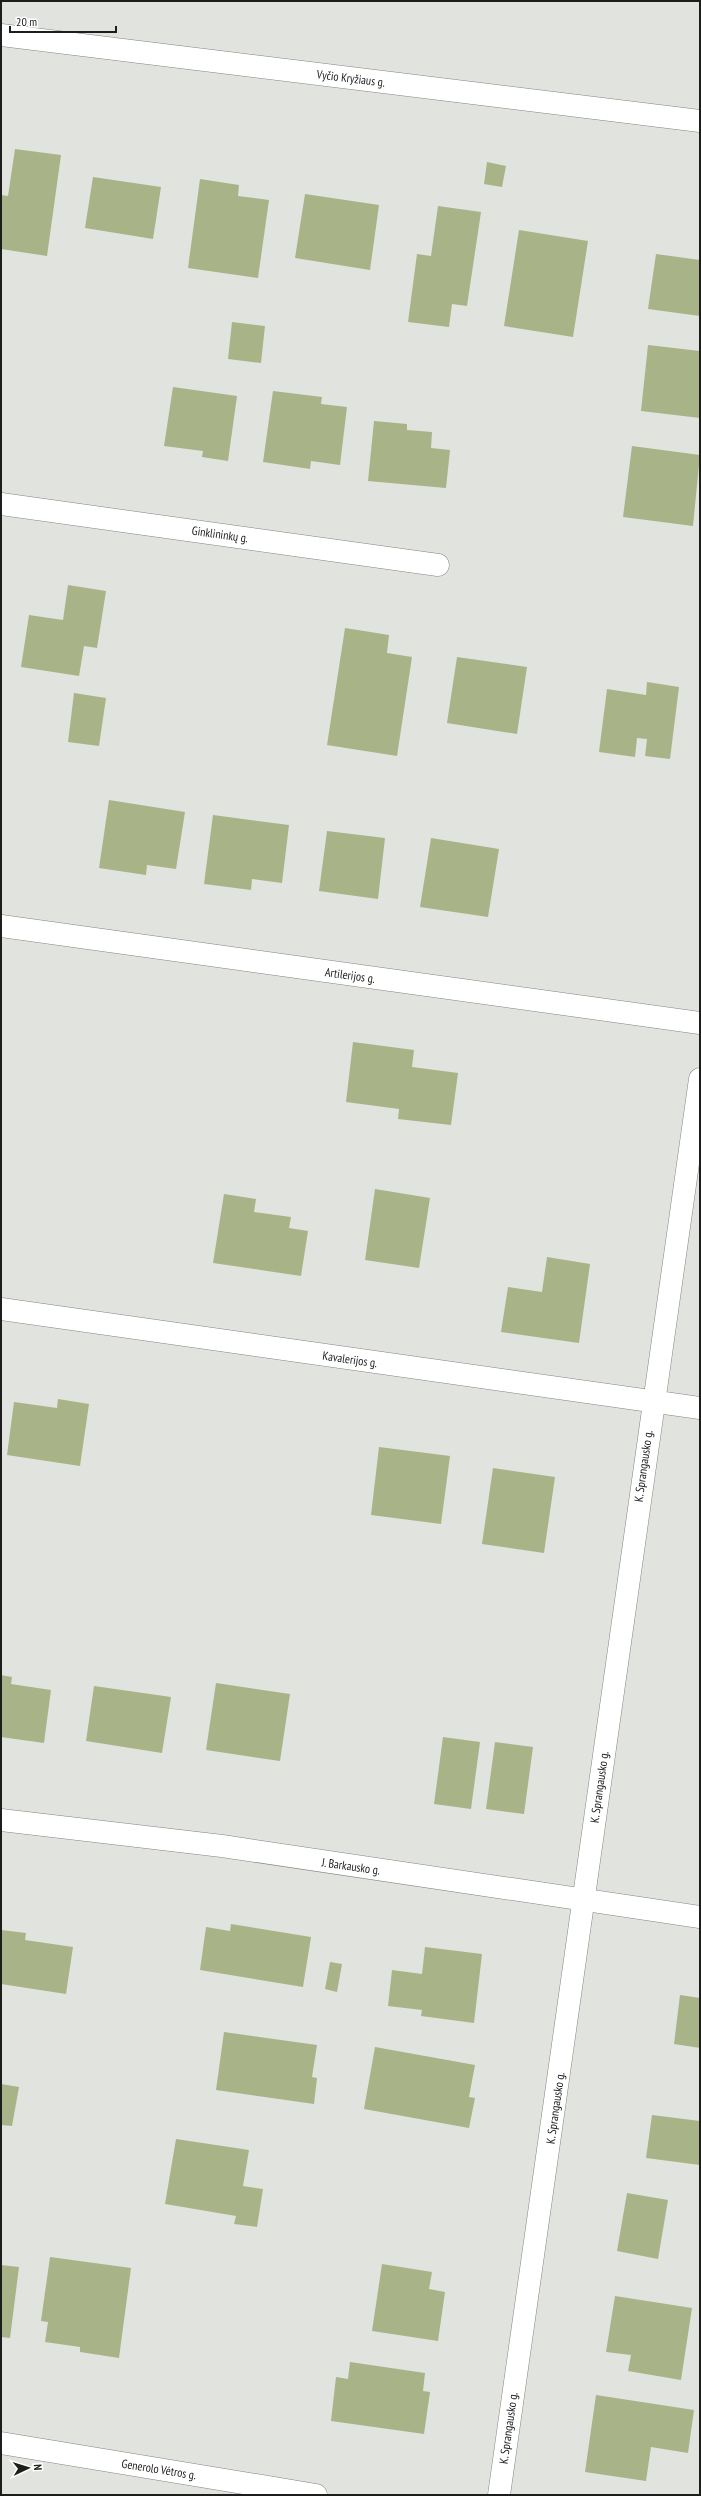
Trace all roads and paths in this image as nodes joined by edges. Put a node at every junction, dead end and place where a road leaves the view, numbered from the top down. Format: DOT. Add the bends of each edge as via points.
graph roads {
  1 [pos="1,35"];
  2 [pos="700,120"];
  3 [pos="1,504"];
  4 [pos="438,565"];
  5 [pos="1,926"];
  6 [pos="700,1023"];
  7 [pos="700,1079"];
  8 [pos="1,1309"];
  9 [pos="651,1401"];
  10 [pos="700,1408"];
  11 [pos="1,1820"];
  12 [pos="584,1900"];
  13 [pos="700,1917"];
  14 [pos="1,2443"];
  15 [pos="316,2495"];
  16 [pos="499,2495"];
  1 -- 2 [label="street, Vyčio Kryžiaus g."];
  3 -- 4 [label="street, Ginklininkų g."];
  5 -- 6 [label="street, Artilerijos g."];
  7 -- 9 [label="street, K. Sprangausko g."];
  8 -- 9 [label="street, Kavalerijos g."];
  9 -- 10 [label="street, Kavalerijos g."];
  9 -- 12 [label="street, K. Sprangausko g."];
  11 -- 12 [label="street, J. Barkausko g." via="222,1846"];
  12 -- 13 [label="street, J. Barkausko g."];
  12 -- 16 [label="street, K. Sprangausko g."];
  14 -- 15 [label="street, Generolo Vėtros g."];
}
